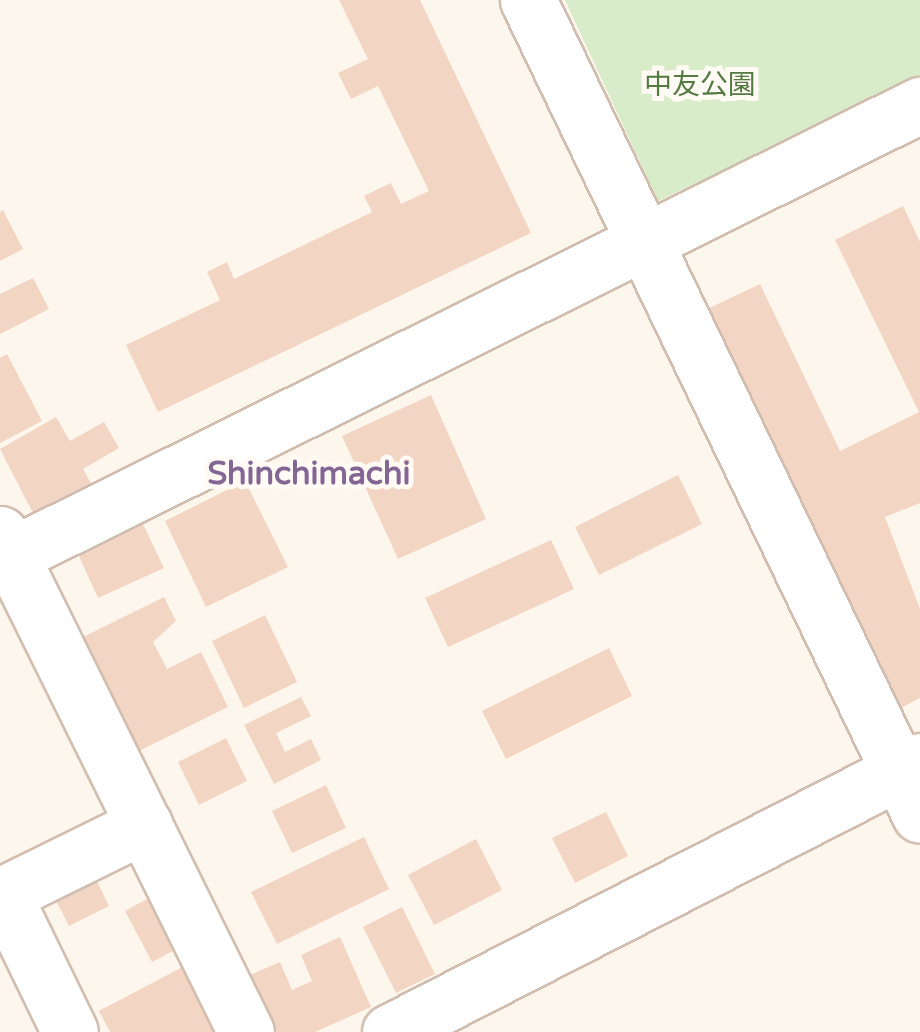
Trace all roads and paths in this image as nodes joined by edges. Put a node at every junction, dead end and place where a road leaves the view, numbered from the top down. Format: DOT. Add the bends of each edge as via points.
graph roads {
  1 [pos="528,0"];
  2 [pos="920,104"];
  3 [pos="645,238"];
  4 [pos="4,550"];
  5 [pos="913,783"];
  6 [pos="144,826"];
  7 [pos="2,895"];
  8 [pos="70,1032"];
  9 [pos="246,1032"];
  10 [pos="390,1032"];
  1 -- 3 [label="street"];
  2 -- 3 [label="street"];
  3 -- 4 [label="street"];
  3 -- 5 [label="street"];
  4 -- 6 [label="street"];
  5 -- 10 [label="street"];
  6 -- 7 [label="street"];
  6 -- 9 [label="street"];
  7 -- 8 [label="street"];
}
